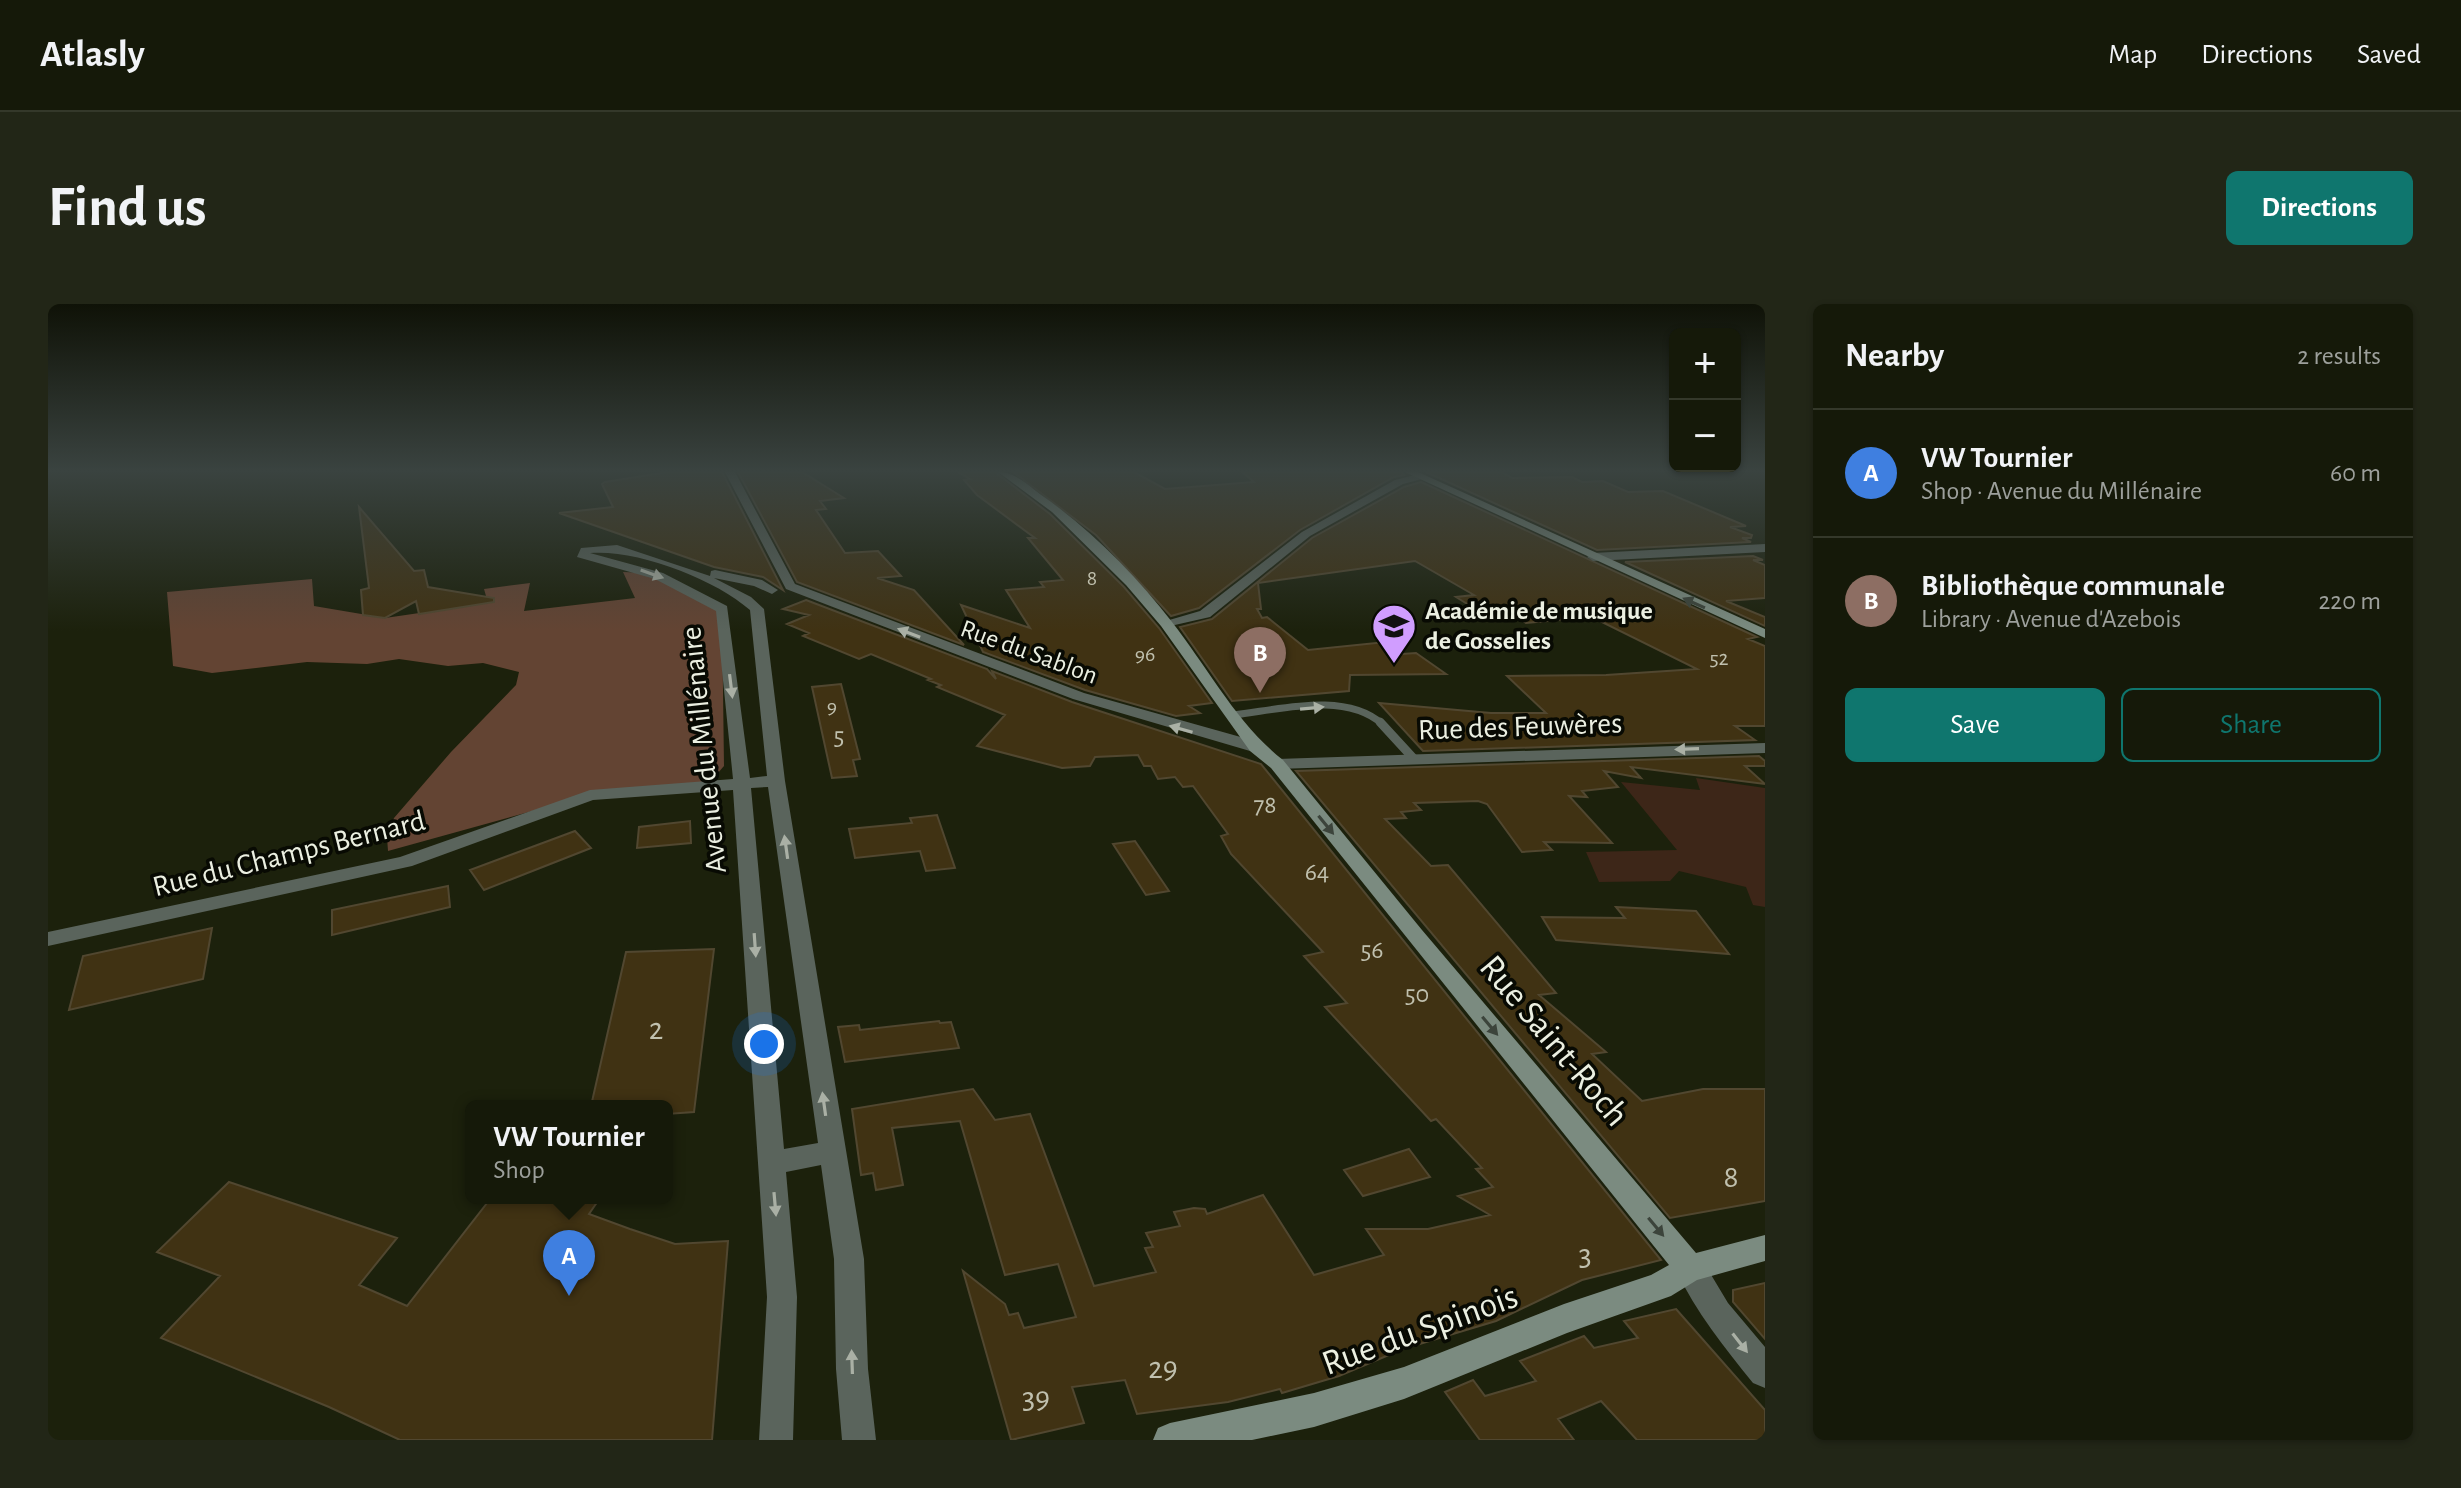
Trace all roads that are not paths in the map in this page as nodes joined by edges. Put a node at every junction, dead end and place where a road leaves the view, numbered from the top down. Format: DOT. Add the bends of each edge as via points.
graph roads {
  1 [pos="758,525"];
  2 [pos="1071,525"];
  3 [pos="1322,525"];
  4 [pos="1524,525"];
  5 [pos="608,534"];
  6 [pos="1765,548"];
  7 [pos="1593,557"];
  8 [pos="790,586"];
  9 [pos="772,590"];
  10 [pos="749,599"];
  11 [pos="722,609"];
  12 [pos="1166,623"];
  13 [pos="1765,634"];
  14 [pos="1234,715"];
  15 [pos="1256,747"];
  16 [pos="1765,748"];
  17 [pos="1414,759"];
  18 [pos="1277,764"];
  19 [pos="776,781"];
  20 [pos="742,784"];
  21 [pos="48,939"];
  22 [pos="831,1152"];
  23 [pos="772,1163"];
  24 [pos="1765,1248"];
  25 [pos="1690,1268"];
  26 [pos="1765,1372"];
  27 [pos="776,1440"];
  28 [pos="859,1440"];
  29 [pos="1170,1440"];
  1 -- 8 [label="street"];
  2 -- 12 [label="street, Rue Saint-Roch"];
  3 -- 12 [label="street" via="1205,614"];
  4 -- 7 [label="street"];
  5 -- 9 [label="street"];
  6 -- 7 [label="street"];
  13 -- 7 [label="street, one-way"];
  8 -- 9 [label="street"];
  15 -- 8 [label="street, Rue du Sablon, one-way" via="1048,687"];
  9 -- 10 [label="street"];
  10 -- 11 [label="street"];
  10 -- 11 [label="street, Avenue du Millénaire, one-way" via="615,548 585,550 583,557 659,576"];
  10 -- 19 [label="street" via="757,609"];
  11 -- 20 [label="street, Avenue du Millénaire, one-way"];
  12 -- 14 [label="street, Rue Saint-Roch"];
  14 -- 15 [label="street, Rue Saint-Roch"];
  14 -- 17 [label="lane, one-way" via="1356,709 1375,718"];
  15 -- 18 [label="street, Rue Saint-Roch"];
  16 -- 17 [label="street, Rue des Feuwères, one-way"];
  17 -- 18 [label="street, Rue des Feuwères"];
  18 -- 25 [label="street, Rue Saint-Roch, one-way"];
  19 -- 20 [label="street, Rue du Champs Bernard"];
  22 -- 19 [label="street, one-way"];
  20 -- 21 [label="street, Rue du Champs Bernard" via="590,795 405,862"];
  20 -- 23 [label="street, Avenue du Millénaire, one-way"];
  22 -- 23 [label="street"];
  28 -- 22 [label="street, one-way" via="849,1259"];
  23 -- 27 [label="street, Avenue du Millénaire, one-way" via="782,1297"];
  24 -- 25 [label="street, Rue du Spinois"];
  25 -- 26 [label="street, Rue Saint-Roch, one-way" via="1717,1313"];
  25 -- 29 [label="street, Rue du Spinois" via="1660,1286 1404,1383 1314,1410"];
}
